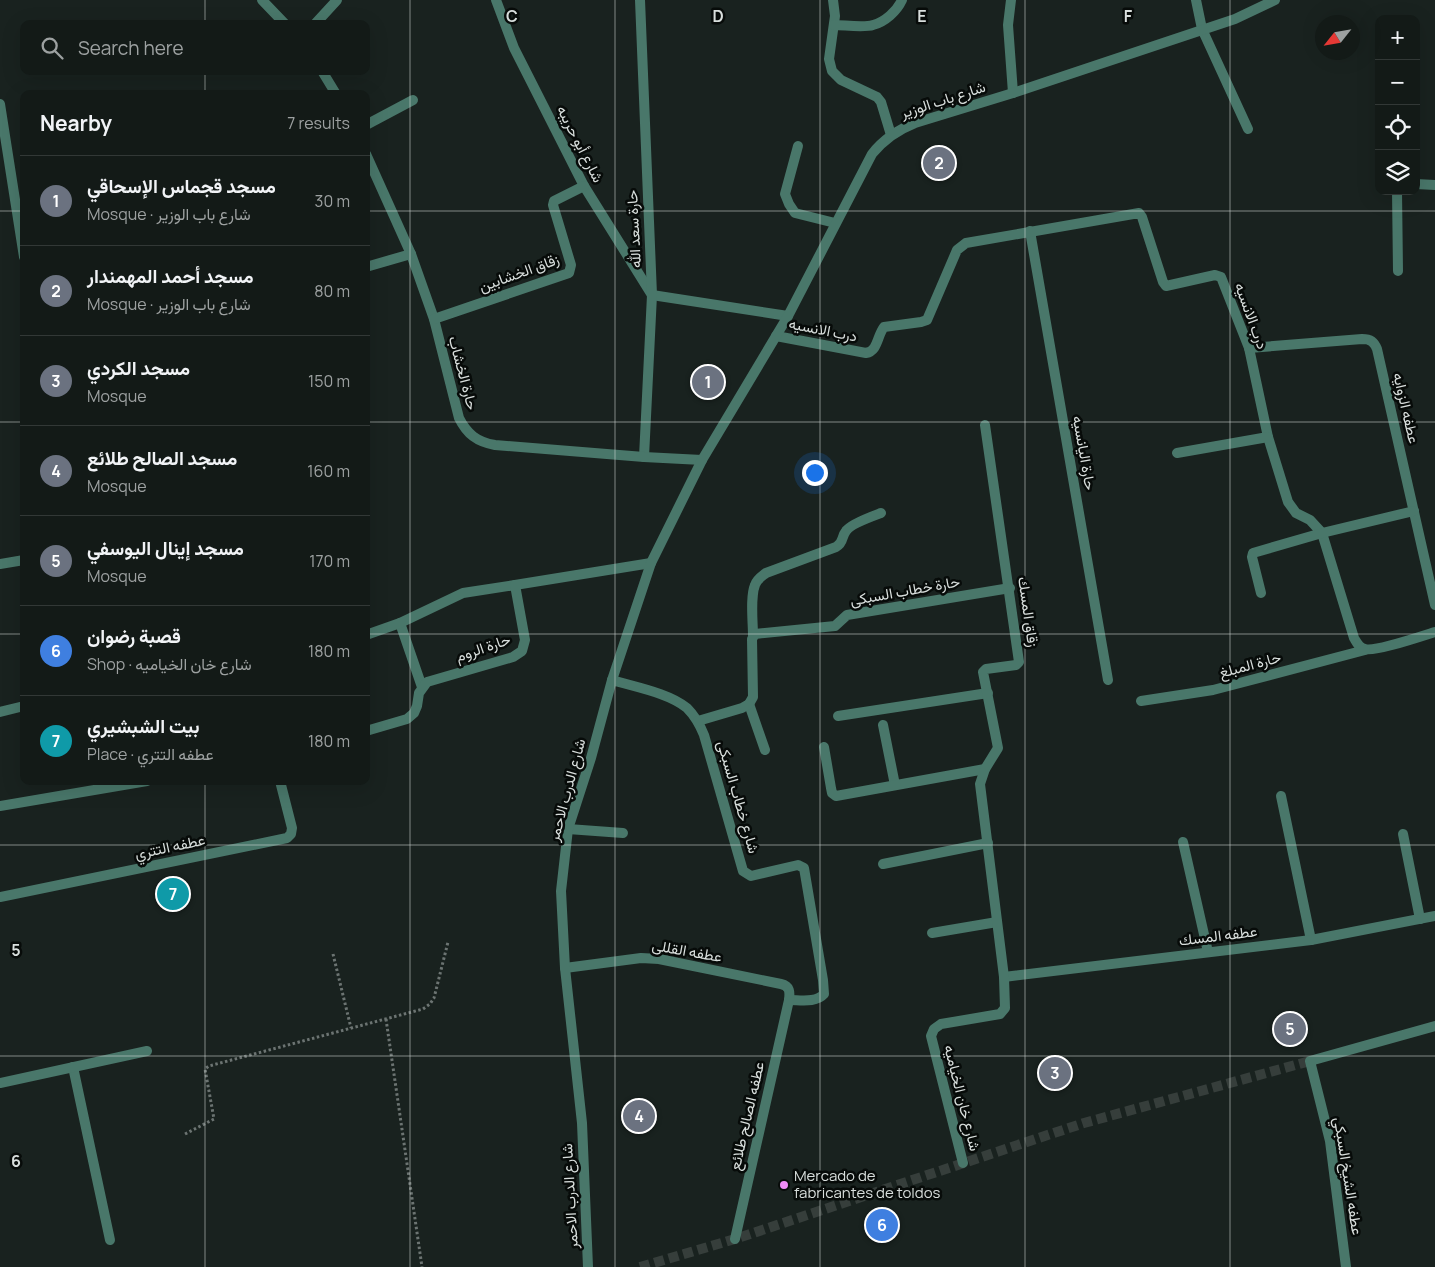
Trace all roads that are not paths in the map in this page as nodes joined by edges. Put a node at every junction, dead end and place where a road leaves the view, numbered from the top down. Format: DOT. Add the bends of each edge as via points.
graph roads {
  1 [pos="262,0"];
  2 [pos="337,0"];
  3 [pos="496,0"];
  4 [pos="640,0"];
  5 [pos="833,0"];
  6 [pos="902,0"];
  7 [pos="1011,0"];
  8 [pos="1196,0"];
  9 [pos="1275,0"];
  10 [pos="280,20"];
  11 [pos="319,20"];
  12 [pos="834,25"];
  13 [pos="1202,29"];
  14 [pos="324,75"];
  15 [pos="334,90"];
  16 [pos="1013,93"];
  17 [pos="413,100"];
  18 [pos="0,104"];
  19 [pos="370,123"];
  20 [pos="1248,129"];
  21 [pos="891,135"];
  22 [pos="798,146"];
  23 [pos="370,163"];
  24 [pos="1420,184"];
  25 [pos="1435,185"];
  26 [pos="584,186"];
  27 [pos="1397,195"];
  28 [pos="835,223"];
  29 [pos="20,232"];
  30 [pos="1030,232"];
  31 [pos="411,254"];
  32 [pos="370,266"];
  33 [pos="1398,271"];
  34 [pos="652,295"];
  35 [pos="788,316"];
  36 [pos="434,319"];
  37 [pos="776,336"];
  38 [pos="1249,348"];
  39 [pos="985,426"];
  40 [pos="1268,437"];
  41 [pos="1177,452"];
  42 [pos="644,457"];
  43 [pos="702,460"];
  44 [pos="1414,511"];
  45 [pos="881,513"];
  46 [pos="1322,532"];
  47 [pos="20,561"];
  48 [pos="651,563"];
  49 [pos="0,564"];
  50 [pos="515,585"];
  51 [pos="1010,588"];
  52 [pos="1260,593"];
  53 [pos="1435,605"];
  54 [pos="400,623"];
  55 [pos="1435,632"];
  56 [pos="370,634"];
  57 [pos="753,636"];
  58 [pos="1365,650"];
  59 [pos="612,680"];
  60 [pos="1108,680"];
  61 [pos="422,687"];
  62 [pos="988,693"];
  63 [pos="1141,701"];
  64 [pos="749,704"];
  65 [pos="20,707"];
  66 [pos="0,712"];
  67 [pos="838,716"];
  68 [pos="698,721"];
  69 [pos="883,725"];
  70 [pos="370,730"];
  71 [pos="824,747"];
  72 [pos="765,750"];
  73 [pos="984,769"];
  74 [pos="123,785"];
  75 [pos="281,785"];
  76 [pos="895,785"];
  77 [pos="1281,796"];
  78 [pos="0,806"];
  79 [pos="568,830"];
  80 [pos="623,833"];
  81 [pos="1403,834"];
  82 [pos="1183,842"];
  83 [pos="988,843"];
  84 [pos="883,864"];
  85 [pos="0,897"];
  86 [pos="1435,916"];
  87 [pos="1420,919"];
  88 [pos="997,922"];
  89 [pos="932,933"];
  90 [pos="1311,940"];
  91 [pos="1208,952"];
  92 [pos="565,968"];
  93 [pos="1004,977"];
  94 [pos="789,1000"];
  95 [pos="1435,1026"];
  96 [pos="147,1051"];
  97 [pos="73,1067"];
  98 [pos="0,1083"];
  99 [pos="963,1163"];
  100 [pos="735,1239"];
  101 [pos="110,1240"];
  102 [pos="588,1267"];
  103 [pos="1346,1267"];
  1 -- 10 [label="street"];
  2 -- 11 [label="street"];
  3 -- 26 [label="street, شارع أبو حريبه" via="514,48"];
  4 -- 34 [label="street, حارة سعد الله"];
  5 -- 12 [label="street"];
  6 -- 12 [label="street" via="899,7 872,26"];
  7 -- 16 [label="street" via="1008,25"];
  8 -- 13 [label="street"];
  9 -- 13 [label="street, شارع باب الوزير" via="1235,19"];
  12 -- 21 [label="street" via="829,59 832,71 841,80 877,97"];
  13 -- 16 [label="street, شارع باب الوزير"];
  13 -- 20 [label="street"];
  14 -- 15 [label="street"];
  16 -- 21 [label="street, شارع باب الوزير" via="915,123"];
  17 -- 19 [label="street"];
  18 -- 29 [label="street"];
  21 -- 28 [label="street, شارع باب الوزير" via="872,154"];
  22 -- 28 [label="street" via="785,194 789,204 795,213"];
  23 -- 31 [label="street, حارة الخشاب"];
  24 -- 25 [label="street"];
  26 -- 34 [label="street, شارع أبو حريبه"];
  26 -- 36 [label="street, زقاق الخشابين" via="554,201 553,205 571,265 569,273"];
  27 -- 33 [label="street"];
  28 -- 35 [label="street, شارع باب الوزير"];
  30 -- 37 [label="street, درب الانسيه" via="961,245 927,320 884,327 870,353"];
  30 -- 38 [label="street, درب الانسيه" via="1139,213 1166,286 1219,275"];
  30 -- 60 [label="street, حارة اليانسيه"];
  31 -- 32 [label="street"];
  31 -- 36 [label="street, حارة الخشاب"];
  34 -- 35 [label="street"];
  34 -- 42 [label="street, حارة سعد الله"];
  35 -- 37 [label="street, شارع باب الوزير"];
  36 -- 42 [label="street, حارة الخشاب" via="459,418 473,437 495,445"];
  37 -- 43 [label="street, شارع باب الوزير"];
  38 -- 40 [label="street, درب الانسيه"];
  38 -- 44 [label="street, عطفه الزوايه" via="1362,339 1375,343"];
  39 -- 51 [label="street, زقاق المسك"];
  40 -- 41 [label="street"];
  40 -- 46 [label="street, درب الانسيه" via="1291,507"];
  42 -- 43 [label="street, حارة الخشاب"];
  43 -- 48 [label="street, شارع الدرب الاحمر"];
  44 -- 46 [label="street"];
  44 -- 53 [label="street, عطفه الزوايه"];
  45 -- 57 [label="street" via="846,530 844,541 836,547 766,573 758,579 753,595"];
  46 -- 52 [label="street" via="1253,553"];
  46 -- 58 [label="street" via="1354,638"];
  47 -- 49 [label="street"];
  48 -- 50 [label="street"];
  48 -- 59 [label="street, شارع الدرب الاحمر"];
  50 -- 54 [label="street" via="462,594"];
  50 -- 61 [label="street, حارة الروم" via="525,640 522,651 513,657 427,682"];
  51 -- 57 [label="street, حارة خطاب السبكى" via="847,615 835,626"];
  51 -- 62 [label="street, زقاق المسك" via="1020,662 984,670"];
  54 -- 56 [label="street"];
  54 -- 61 [label="street"];
  55 -- 58 [label="street"];
  57 -- 64 [label="street" via="753,697"];
  58 -- 63 [label="street, حارة المبلغ" via="1213,690"];
  59 -- 68 [label="street, شارع خطاب السبكى" via="674,700"];
  59 -- 79 [label="street, شارع الدرب الاحمر"];
  61 -- 70 [label="street" via="414,713 407,719"];
  62 -- 67 [label="street"];
  62 -- 73 [label="street, زقاق المسك" via="998,748"];
  64 -- 68 [label="street"];
  64 -- 72 [label="street"];
  65 -- 66 [label="street"];
  68 -- 94 [label="street, شارع خطاب السبكى" via="743,871 751,876 798,865 806,872 824,994 814,1000"];
  69 -- 76 [label="street"];
  71 -- 76 [label="street" via="830,788 836,796"];
  73 -- 76 [label="street"];
  73 -- 83 [label="street, زقاق المسك" via="980,784"];
  74 -- 78 [label="street"];
  75 -- 85 [label="street, عطفه التتري" via="292,828 286,838"];
  77 -- 90 [label="street"];
  79 -- 80 [label="street"];
  79 -- 92 [label="street, شارع الدرب الاحمر" via="561,891"];
  81 -- 87 [label="street"];
  82 -- 91 [label="street"];
  83 -- 84 [label="street"];
  83 -- 88 [label="street, زقاق المسك"];
  86 -- 87 [label="street, عطفه المسك"];
  87 -- 90 [label="street, عطفه المسك"];
  88 -- 89 [label="street"];
  88 -- 93 [label="street, زقاق المسك"];
  90 -- 91 [label="street, عطفه المسك"];
  91 -- 93 [label="street, عطفه المسك"];
  92 -- 94 [label="street, عطفه القللى" via="641,958 659,959 785,985 790,991"];
  92 -- 102 [label="street, شارع الدرب الاحمر" via="582,1123"];
  93 -- 99 [label="street, شارع خان الخياميه" via="1005,1008 1000,1014 941,1024 931,1036"];
  94 -- 100 [label="street, عطفه الصالح طلائع"];
  95 -- 103 [label="street, عطفه الشيخ السبكي" via="1310,1060 1330,1141"];
  96 -- 97 [label="street"];
  97 -- 98 [label="street"];
  97 -- 101 [label="street"];
}
